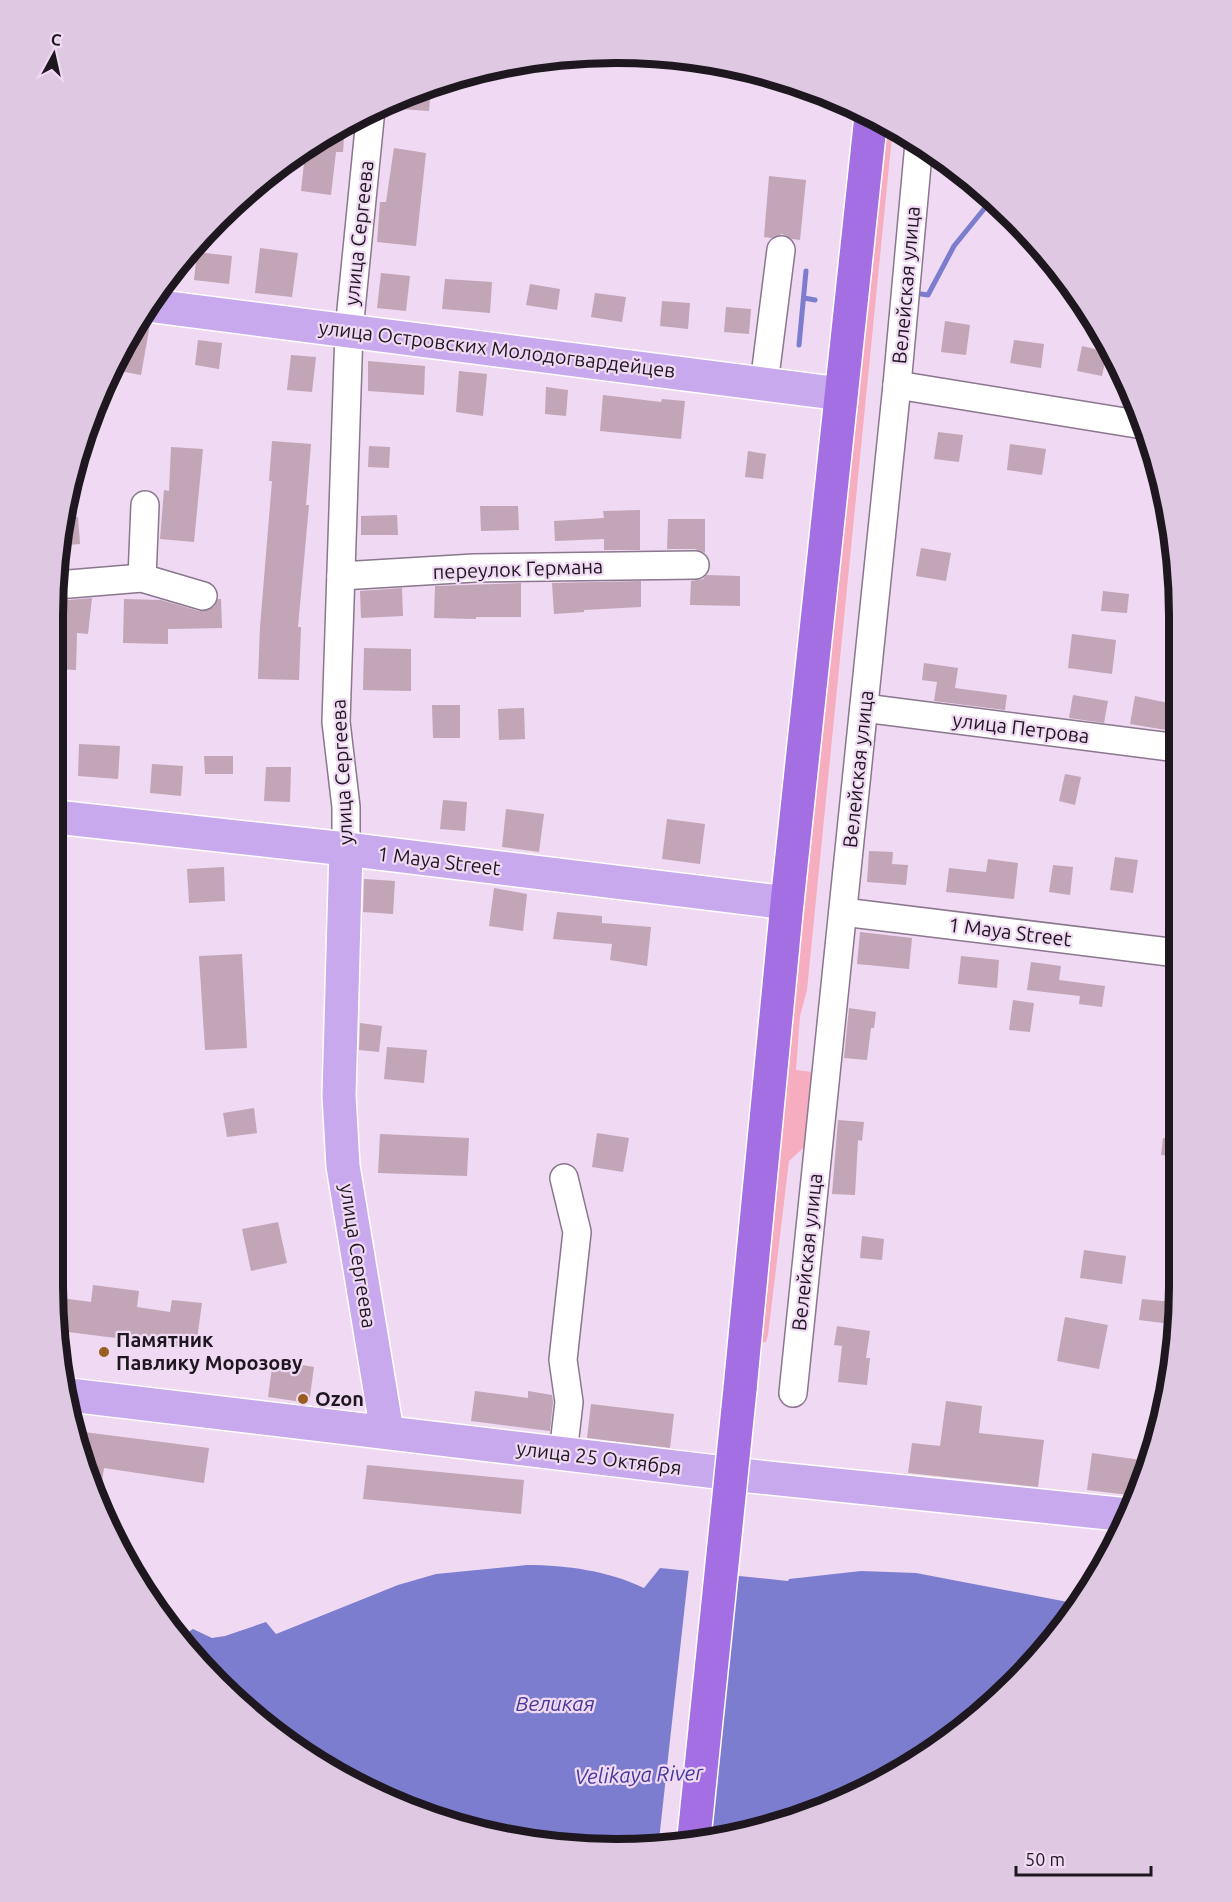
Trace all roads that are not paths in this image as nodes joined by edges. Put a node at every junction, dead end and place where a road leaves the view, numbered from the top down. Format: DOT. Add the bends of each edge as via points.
graph roads {
  1 [pos="370,121"];
  2 [pos="870,125"];
  3 [pos="918,153"];
  4 [pos="781,250"];
  5 [pos="158,306"];
  6 [pos="349,330"];
  7 [pos="764,384"];
  8 [pos="897,385"];
  9 [pos="841,394"];
  10 [pos="1134,423"];
  11 [pos="145,505"];
  12 [pos="695,565"];
  13 [pos="341,576"];
  14 [pos="142,578"];
  15 [pos="64,584"];
  16 [pos="203,596"];
  17 [pos="864,708"];
  18 [pos="1169,747"];
  19 [pos="63,818"];
  20 [pos="346,849"];
  21 [pos="787,903"];
  22 [pos="843,912"];
  23 [pos="1169,952"];
  24 [pos="564,1178"];
  25 [pos="792,1393"];
  26 [pos="74,1396"];
  27 [pos="387,1432"];
  28 [pos="563,1454"];
  29 [pos="1120,1514"];
  30 [pos="694,1833"];
  1 -- 6 [label="street, улица Сергеева"];
  2 -- 9 [label="highway"];
  3 -- 8 [label="street, Велейская улица"];
  4 -- 7 [label="street"];
  5 -- 6 [label="main road, улица Островских Молодогвардейцев"];
  6 -- 7 [label="main road, улица Островских Молодогвардейцев"];
  6 -- 13 [label="street, улица Сергеева"];
  7 -- 9 [label="main road, улица Островских Молодогвардейцев"];
  8 -- 10 [label="street"];
  8 -- 17 [label="street, Велейская улица"];
  9 -- 21 [label="highway"];
  11 -- 14 [label="street"];
  12 -- 13 [label="street, переулок Германа" via="474,568"];
  13 -- 20 [label="street, улица Сергеева" via="336,722 346,807"];
  14 -- 15 [label="street"];
  14 -- 16 [label="street"];
  17 -- 18 [label="street, улица Петрова"];
  17 -- 22 [label="street, Велейская улица"];
  19 -- 20 [label="main road, 1 Maya Street"];
  20 -- 21 [label="main road, 1 Maya Street"];
  20 -- 27 [label="main road, улица Сергеева" via="339,1095 343,1166"];
  21 -- 30 [label="highway, bridge"];
  22 -- 23 [label="street, 1 Maya Street"];
  22 -- 25 [label="street, Велейская улица"];
  24 -- 28 [label="street" via="577,1232 563,1360 569,1402"];
  26 -- 27 [label="main road, улица 25 Октября"];
  27 -- 28 [label="main road, улица 25 Октября"];
  28 -- 29 [label="main road, улица 25 Октября"];
}
